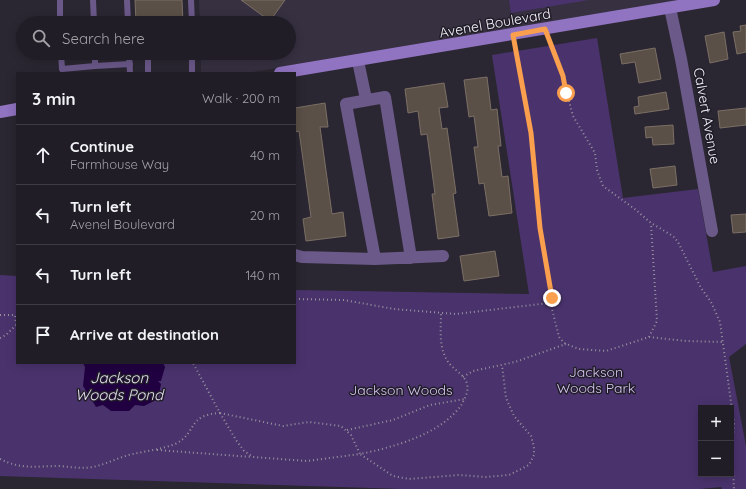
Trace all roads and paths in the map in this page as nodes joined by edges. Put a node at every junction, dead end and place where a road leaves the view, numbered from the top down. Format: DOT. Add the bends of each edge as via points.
graph roads {
  1 [pos="60,0"];
  2 [pos="93,0"];
  3 [pos="127,0"];
  4 [pos="191,0"];
  5 [pos="714,0"];
  6 [pos="669,4"];
  7 [pos="60,16"];
  8 [pos="94,16"];
  9 [pos="128,16"];
  10 [pos="192,16"];
  11 [pos="545,29"];
  12 [pos="513,35"];
  13 [pos="61,60"];
  14 [pos="95,60"];
  15 [pos="130,60"];
  16 [pos="148,60"];
  17 [pos="192,60"];
  18 [pos="358,61"];
  19 [pos="130,64"];
  20 [pos="95,66"];
  21 [pos="130,72"];
  22 [pos="148,72"];
  23 [pos="192,72"];
  24 [pos="286,72"];
  25 [pos="366,99"];
  26 [pos="16,109"];
  27 [pos="0,112"];
  28 [pos="651,224"];
  29 [pos="712,230"];
  30 [pos="296,255"];
  31 [pos="443,256"];
  32 [pos="411,258"];
  33 [pos="375,259"];
  34 [pos="296,299"];
  35 [pos="549,303"];
  36 [pos="441,313"];
  37 [pos="0,315"];
  38 [pos="16,324"];
  39 [pos="650,336"];
  40 [pos="0,338"];
  41 [pos="723,342"];
  42 [pos="566,344"];
  43 [pos="194,364"];
  44 [pos="502,365"];
  45 [pos="463,377"];
  46 [pos="465,399"];
  47 [pos="220,413"];
  48 [pos="347,430"];
  49 [pos="154,450"];
  50 [pos="360,454"];
  51 [pos="253,457"];
  52 [pos="0,459"];
  53 [pos="734,489"];
  1 -- 7 [label="lane"];
  2 -- 8 [label="lane"];
  3 -- 9 [label="lane"];
  4 -- 10 [label="lane"];
  5 -- 6 [label="street, Avenel Boulevard"];
  6 -- 11 [label="street, Avenel Boulevard"];
  6 -- 29 [label="street, Calvert Avenue"];
  11 -- 12 [label="street, Avenel Boulevard"];
  11 -- 28 [label="path" via="563,76 573,116 595,153 599,180 609,192 636,210"];
  12 -- 18 [label="street, Avenel Boulevard"];
  12 -- 35 [label="path" via="531,133 540,228 551,294"];
  13 -- 20 [label="lane" via="62,69"];
  14 -- 20 [label="lane"];
  15 -- 19 [label="lane"];
  16 -- 22 [label="lane"];
  17 -- 23 [label="lane"];
  18 -- 24 [label="street, Avenel Boulevard"];
  18 -- 25 [label="street"];
  19 -- 20 [label="lane"];
  19 -- 21 [label="lane"];
  25 -- 32 [label="street" via="386,97"];
  25 -- 33 [label="street" via="346,104"];
  26 -- 27 [label="street"];
  28 -- 39 [label="path" via="657,321"];
  28 -- 41 [label="path" via="673,236 678,242 720,322"];
  30 -- 33 [label="street"];
  31 -- 32 [label="street"];
  32 -- 33 [label="street"];
  34 -- 36 [label="path" via="344,300 394,309"];
  35 -- 36 [label="path" via="470,313"];
  35 -- 42 [label="path" via="559,337"];
  36 -- 45 [label="path" via="442,350 449,363"];
  37 -- 38 [label="path" via="15,315"];
  38 -- 40 [label="path" via="6,336"];
  39 -- 41 [label="path" via="686,342"];
  39 -- 42 [label="path" via="602,351"];
  41 -- 53 [label="path" via="734,424"];
  42 -- 44 [label="path"];
  43 -- 47 [label="path"];
  44 -- 45 [label="path" via="473,371"];
  44 -- 50 [label="path" via="506,398 514,416 531,436 534,446 532,460 520,471 509,476 459,475 409,479 394,476"];
  45 -- 46 [label="path" via="467,383"];
  46 -- 48 [label="path" via="430,405 393,420"];
  46 -- 50 [label="path" via="456,412 436,429"];
  47 -- 48 [label="path" via="279,426 320,422 341,426"];
  47 -- 49 [label="path" via="200,417 182,439"];
  47 -- 51 [label="path" via="244,451"];
  48 -- 50 [label="path"];
  49 -- 51 [label="path"];
  49 -- 52 [label="path" via="78,469 57,466 25,468"];
  50 -- 51 [label="path" via="307,461"];
}
